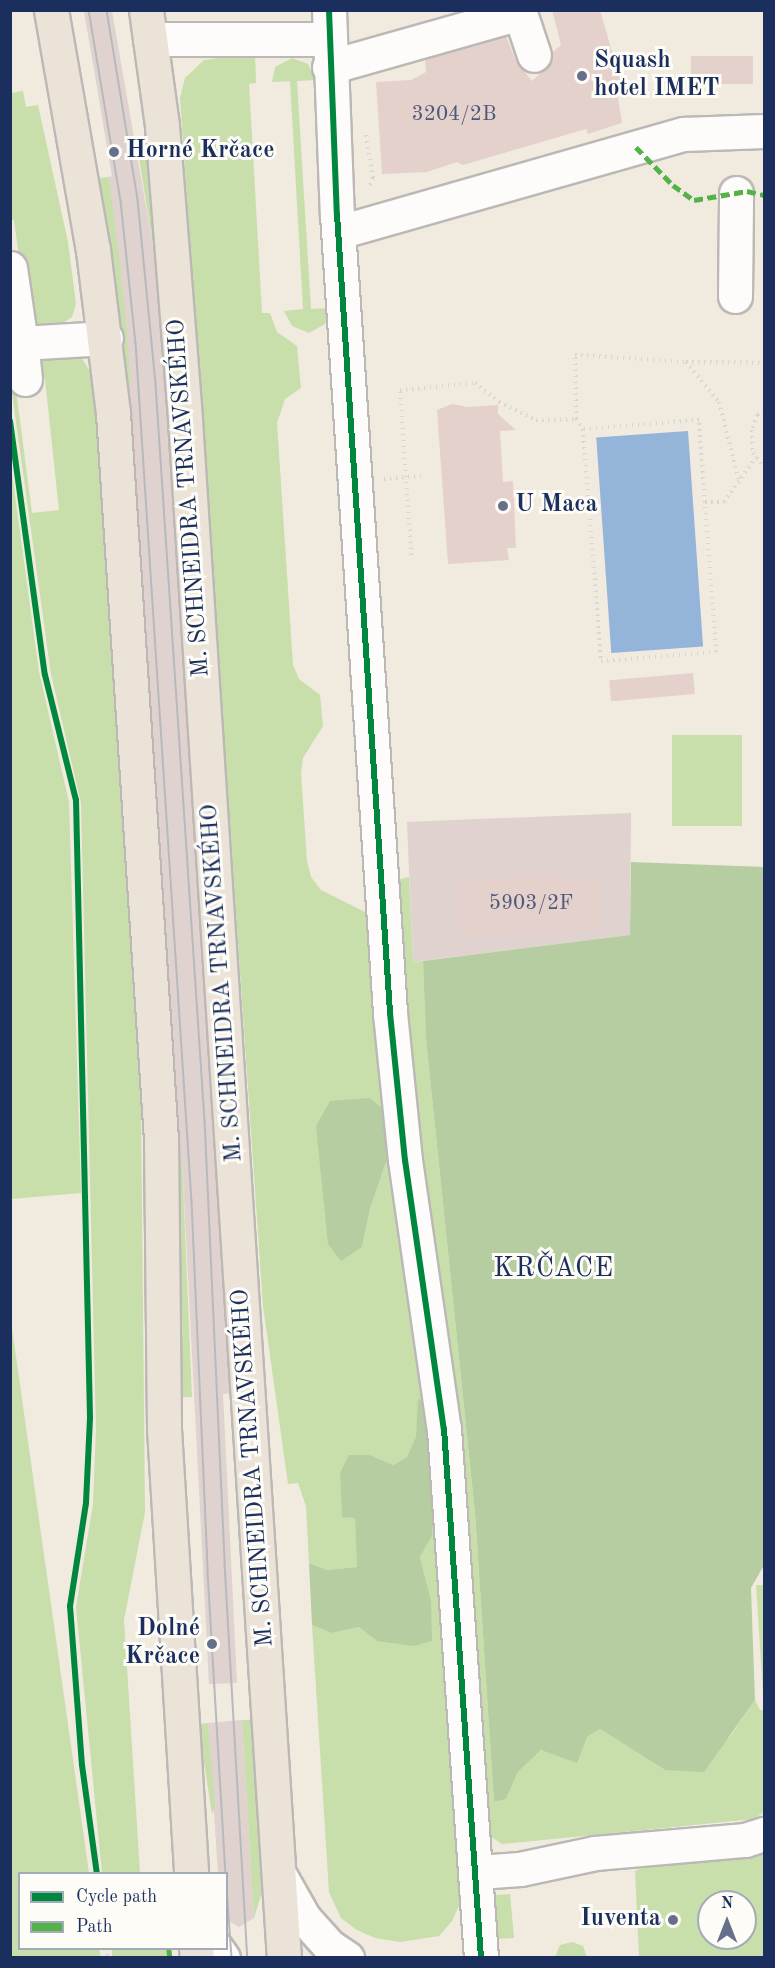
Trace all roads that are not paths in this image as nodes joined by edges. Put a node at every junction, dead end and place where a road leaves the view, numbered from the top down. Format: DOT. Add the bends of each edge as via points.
graph roads {
  1 [pos="51,10"];
  2 [pos="148,25"];
  3 [pos="328,39"];
  4 [pos="534,55"];
  5 [pos="765,131"];
  6 [pos="736,193"];
  7 [pos="339,232"];
  8 [pos="10,268"];
  9 [pos="735,296"];
  10 [pos="106,338"];
  11 [pos="21,343"];
  12 [pos="25,379"];
  13 [pos="765,1834"];
  14 [pos="191,1872"];
  15 [pos="478,1872"];
  16 [pos="279,1874"];
  17 [pos="284,1958"];
  18 [pos="346,1958"];
  19 [pos="481,1958"];
  1 -- 10 [label="main road"];
  2 -- 3 [label="street"];
  2 -- 16 [label="main road, M. SCHNEIDRA TRNAVSKÉHO" via="168,196 186,432"];
  3 -- 4 [label="street" via="520,13"];
  3 -- 7 [label="street"];
  5 -- 7 [label="street" via="684,134"];
  6 -- 9 [label="street"];
  7 -- 15 [label="street" via="390,1012 405,1161 444,1429"];
  8 -- 11 [label="street"];
  10 -- 11 [label="street"];
  10 -- 14 [label="main road" via="158,1081 164,1429"];
  11 -- 12 [label="street"];
  13 -- 15 [label="street" via="745,1840 595,1853 520,1869"];
  15 -- 19 [label="street"];
  16 -- 17 [label="main road, M. SCHNEIDRA TRNAVSKÉHO"];
  16 -- 18 [label="street" via="304,1918 328,1946"];
}
